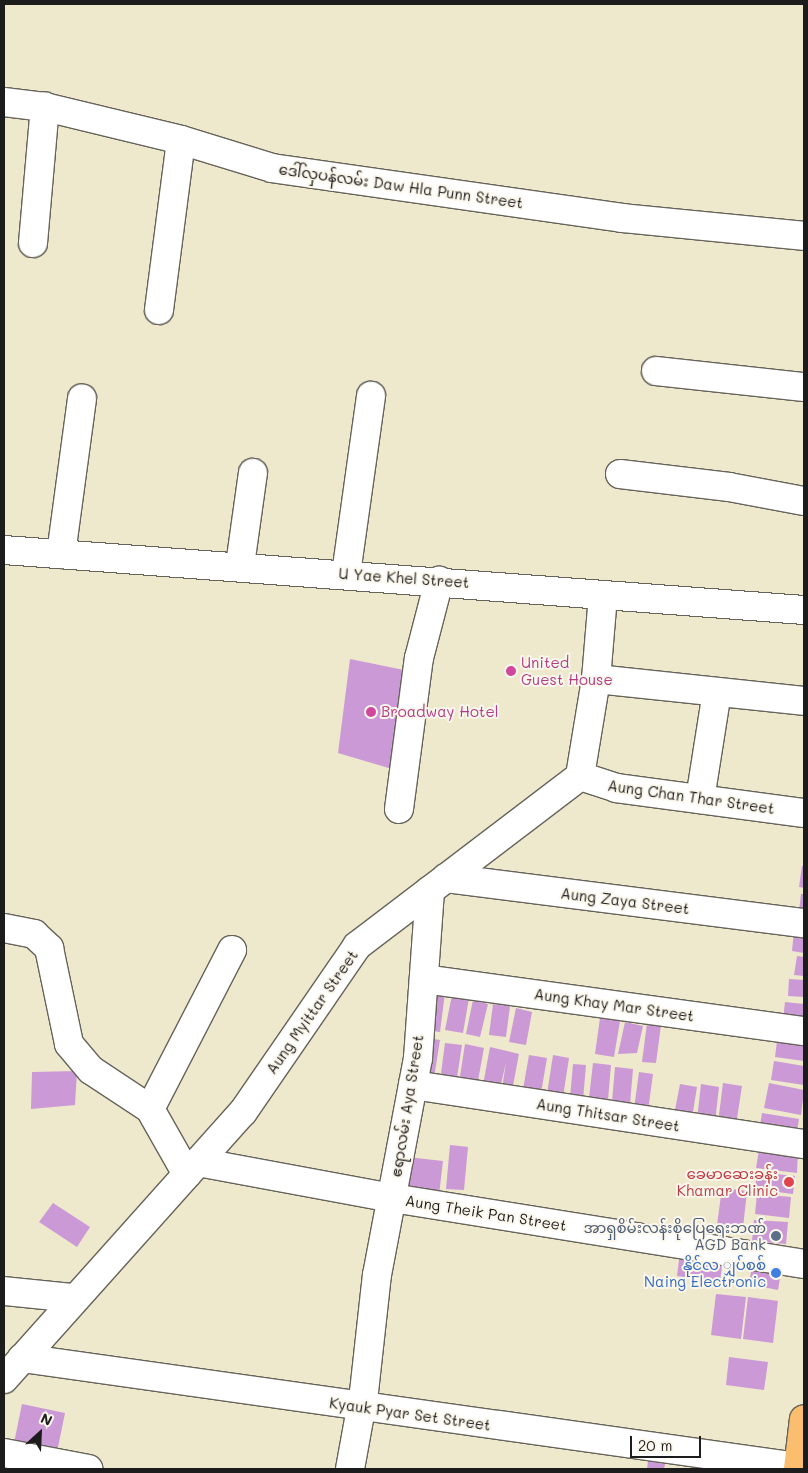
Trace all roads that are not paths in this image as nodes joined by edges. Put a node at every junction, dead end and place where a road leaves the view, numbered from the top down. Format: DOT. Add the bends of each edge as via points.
graph roads {
  1 [pos="4,102"];
  2 [pos="45,107"];
  3 [pos="180,140"];
  4 [pos="804,236"];
  5 [pos="33,243"];
  6 [pos="159,310"];
  7 [pos="656,371"];
  8 [pos="804,387"];
  9 [pos="372,396"];
  10 [pos="82,398"];
  11 [pos="253,473"];
  12 [pos="620,474"];
  13 [pos="804,500"];
  14 [pos="4,550"];
  15 [pos="61,554"];
  16 [pos="240,565"];
  17 [pos="346,574"];
  18 [pos="439,581"];
  19 [pos="603,596"];
  20 [pos="804,610"];
  21 [pos="596,679"];
  22 [pos="716,692"];
  23 [pos="804,702"];
  24 [pos="580,776"];
  25 [pos="700,799"];
  26 [pos="400,808"];
  27 [pos="804,813"];
  28 [pos="438,884"];
  29 [pos="804,923"];
  30 [pos="4,928"];
  31 [pos="232,950"];
  32 [pos="424,979"];
  33 [pos="804,1031"];
  34 [pos="413,1085"];
  35 [pos="150,1109"];
  36 [pos="804,1144"];
  37 [pos="193,1168"];
  38 [pos="392,1198"];
  39 [pos="804,1264"];
  40 [pos="4,1291"];
  41 [pos="73,1298"];
  42 [pos="22,1358"];
  43 [pos="4,1379"];
  44 [pos="361,1408"];
  45 [pos="804,1419"];
  46 [pos="4,1453"];
  47 [pos="798,1468"];
  48 [pos="88,1469"];
  49 [pos="350,1469"];
  1 -- 2 [label="street, ဒေါ်လှပန်လမ်း Daw Hla Punn Street"];
  2 -- 3 [label="street, ဒေါ်လှပန်လမ်း Daw Hla Punn Street"];
  2 -- 5 [label="street"];
  3 -- 4 [label="street, ဒေါ်လှပန်လမ်း Daw Hla Punn Street" via="272,168 622,218"];
  3 -- 6 [label="street"];
  7 -- 8 [label="street"];
  9 -- 17 [label="street"];
  10 -- 15 [label="street"];
  11 -- 16 [label="street"];
  12 -- 13 [label="street"];
  14 -- 15 [label="street, U Yae Khel Street"];
  15 -- 16 [label="street, U Yae Khel Street"];
  16 -- 17 [label="street, U Yae Khel Street"];
  17 -- 18 [label="street, U Yae Khel Street"];
  18 -- 19 [label="street, U Yae Khel Street"];
  18 -- 26 [label="street" via="419,658"];
  19 -- 20 [label="street, U Yae Khel Street"];
  19 -- 21 [label="street"];
  21 -- 22 [label="street"];
  21 -- 24 [label="street"];
  22 -- 23 [label="street"];
  22 -- 25 [label="street"];
  24 -- 25 [label="street, Aung Chan Thar Street" via="616,788"];
  24 -- 28 [label="street, Aung Myittar Street"];
  25 -- 27 [label="street, Aung Chan Thar Street"];
  28 -- 29 [label="street, Aung Zaya Street"];
  28 -- 32 [label="street, ဧရာလမ်း Aya Street"];
  28 -- 37 [label="street, Aung Myittar Street" via="357,946 243,1112"];
  30 -- 35 [label="street" via="34,934 49,948 69,1044 80,1060"];
  31 -- 35 [label="street"];
  32 -- 33 [label="street, Aung Khay Mar Street"];
  32 -- 34 [label="street, ဧရာလမ်း Aya Street"];
  34 -- 36 [label="street, Aung Thitsar Street"];
  34 -- 38 [label="street, ဧရာလမ်း Aya Street"];
  35 -- 37 [label="street"];
  37 -- 38 [label="street, Aung Theik Pan Street"];
  37 -- 41 [label="street, Aung Myittar Street"];
  38 -- 39 [label="street, Aung Theik Pan Street"];
  38 -- 44 [label="street, ဧရာလမ်း Aya Street" via="377,1275"];
  40 -- 41 [label="street"];
  41 -- 42 [label="street, Aung Myittar Street"];
  42 -- 43 [label="street, Aung Myittar Street"];
  42 -- 44 [label="street, Kyauk Pyar Set Street"];
  44 -- 47 [label="street, Kyauk Pyar Set Street"];
  44 -- 49 [label="street, ဧရာလမ်း Aya Street"];
  45 -- 47 [label="main road"];
  46 -- 48 [label="street"];
}
